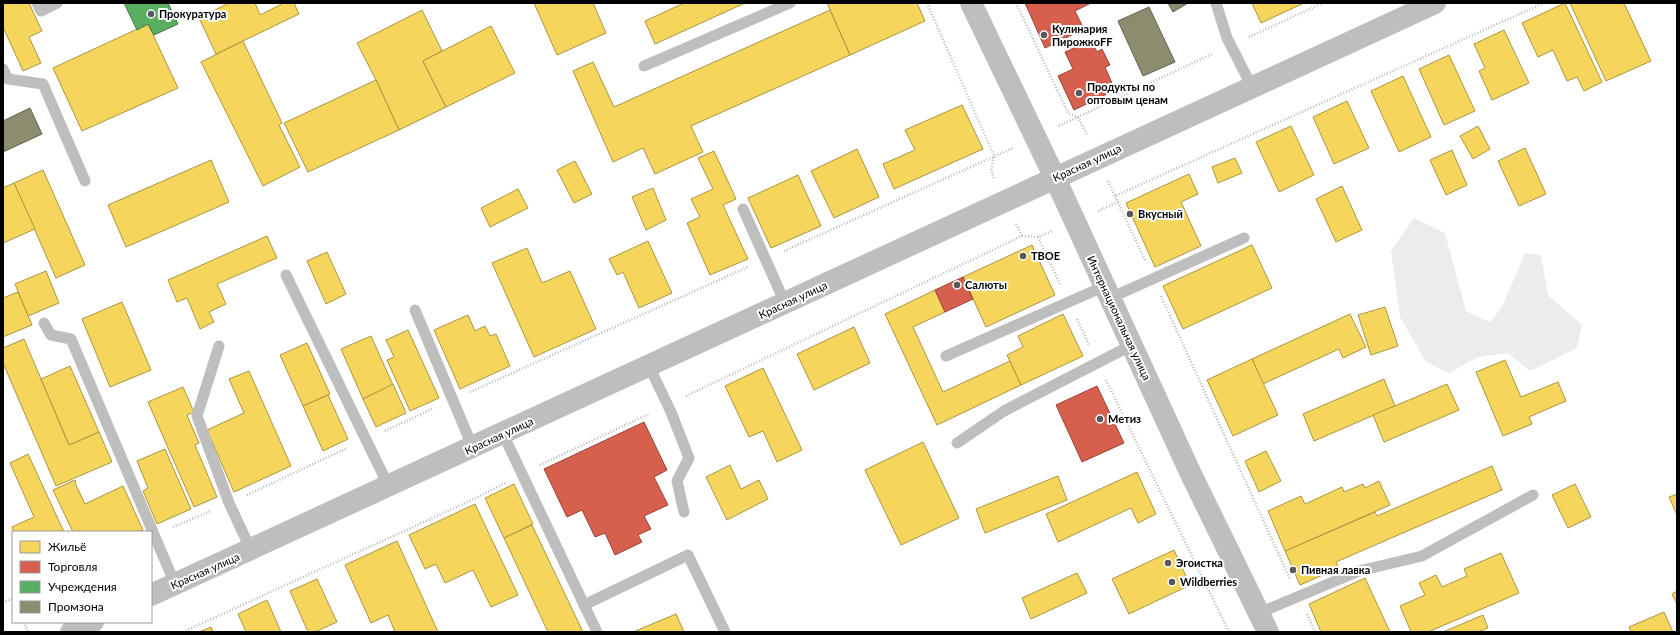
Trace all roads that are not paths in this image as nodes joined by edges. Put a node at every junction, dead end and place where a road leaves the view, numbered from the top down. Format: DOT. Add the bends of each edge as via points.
graph roads {
  1 [pos="37,3"];
  2 [pos="57,3"];
  3 [pos="790,3"];
  4 [pos="971,3"];
  5 [pos="1216,3"];
  6 [pos="1435,3"];
  7 [pos="644,66"];
  8 [pos="3,69"];
  9 [pos="1252,87"];
  10 [pos="1055,178"];
  11 [pos="85,181"];
  12 [pos="743,209"];
  13 [pos="1244,238"];
  14 [pos="286,275"];
  15 [pos="1108,292"];
  16 [pos="785,303"];
  17 [pos="415,310"];
  18 [pos="44,323"];
  19 [pos="1132,345"];
  20 [pos="219,346"];
  21 [pos="946,356"];
  22 [pos="649,366"];
  23 [pos="503,434"];
  24 [pos="957,443"];
  25 [pos="473,448"];
  26 [pos="389,487"];
  27 [pos="1533,495"];
  28 [pos="684,512"];
  29 [pos="250,550"];
  30 [pos="175,584"];
  31 [pos="152,595"];
  32 [pos="584,605"];
  33 [pos="1263,622"];
  34 [pos="91,623"];
  35 [pos="71,632"];
  36 [pos="597,632"];
  37 [pos="725,632"];
  1 -- 2 [label="lane" via="41,11"];
  3 -- 7 [label="lane"];
  4 -- 10 [label="street, Интернациональная улица"];
  5 -- 9 [label="lane" via="1227,38"];
  6 -- 9 [label="street, Красная улица"];
  8 -- 11 [label="lane" via="8,79 43,84"];
  9 -- 10 [label="street, Красная улица"];
  10 -- 15 [label="street, Интернациональная улица"];
  10 -- 16 [label="street, Красная улица"];
  12 -- 16 [label="lane"];
  13 -- 15 [label="lane"];
  14 -- 26 [label="lane"];
  15 -- 19 [label="street, Интернациональная улица"];
  15 -- 21 [label="lane" via="1069,302"];
  16 -- 22 [label="street, Красная улица"];
  17 -- 25 [label="lane"];
  18 -- 30 [label="lane" via="51,335 71,340"];
  19 -- 24 [label="lane" via="1004,411"];
  19 -- 33 [label="street, Интернациональная улица"];
  20 -- 29 [label="lane" via="197,416 229,503"];
  22 -- 23 [label="street, Красная улица"];
  22 -- 28 [label="lane" via="689,458 677,481"];
  23 -- 25 [label="street, Красная улица"];
  23 -- 32 [label="lane"];
  25 -- 26 [label="street, Красная улица"];
  26 -- 29 [label="street, Красная улица"];
  27 -- 33 [label="lane" via="1422,556 1359,571 1298,597"];
  29 -- 30 [label="street, Красная улица"];
  30 -- 31 [label="street, Красная улица"];
  32 -- 36 [label="lane"];
  32 -- 37 [label="lane" via="688,555"];
  34 -- 35 [label="street"];
}
